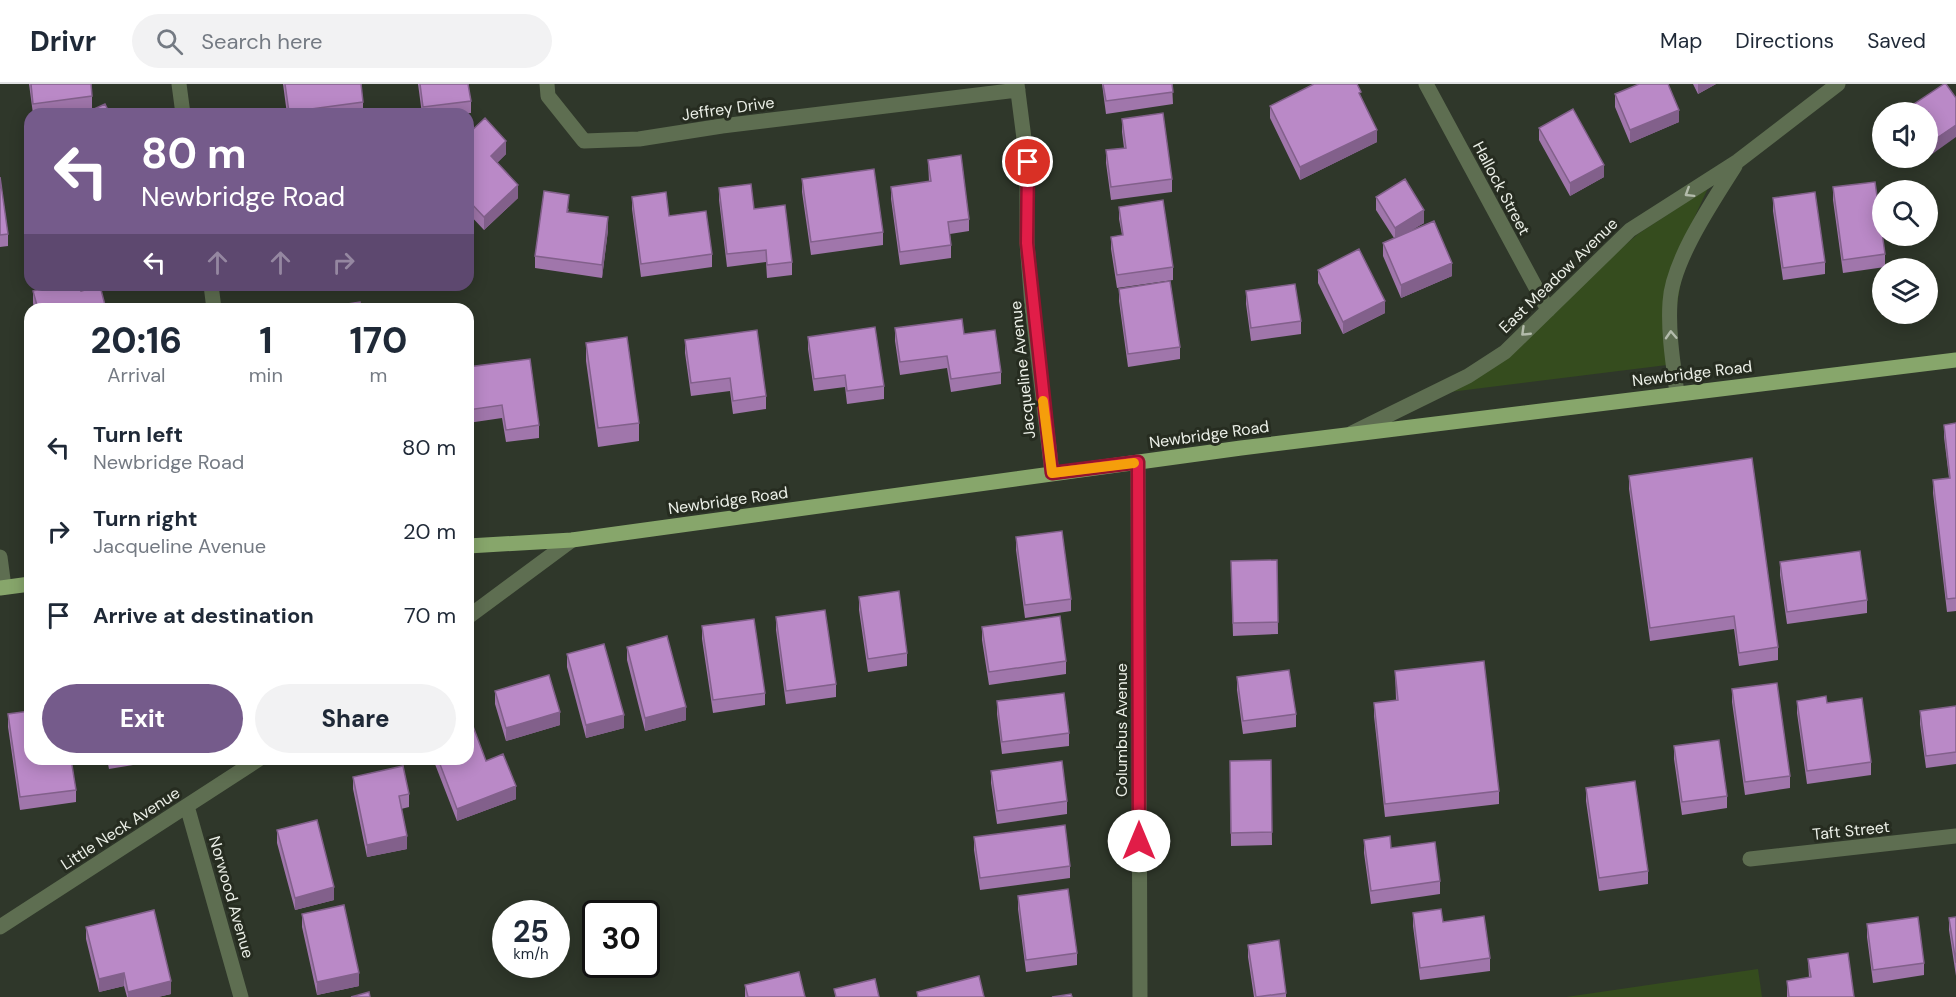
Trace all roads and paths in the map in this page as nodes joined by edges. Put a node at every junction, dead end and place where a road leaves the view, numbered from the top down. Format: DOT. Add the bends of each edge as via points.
graph roads {
  1 [pos="179,84"];
  2 [pos="547,84"];
  3 [pos="1426,84"];
  4 [pos="1838,84"];
  5 [pos="1018,87"];
  6 [pos="182,108"];
  7 [pos="1738,161"];
  8 [pos="1548,310"];
  9 [pos="1956,360"];
  10 [pos="1677,393"];
  11 [pos="1352,434"];
  12 [pos="1138,462"];
  13 [pos="1052,473"];
  14 [pos="572,540"];
  15 [pos="474,546"];
  16 [pos="0,558"];
  17 [pos="24,585"];
  18 [pos="2,587"];
  19 [pos="474,613"];
  20 [pos="250,765"];
  21 [pos="187,806"];
  22 [pos="1956,836"];
  23 [pos="1750,859"];
  24 [pos="0,927"];
  25 [pos="241,997"];
  26 [pos="1140,997"];
  1 -- 6 [label="street"];
  2 -- 5 [label="street, Jeffrey Drive" via="548,96 584,141 639,139"];
  3 -- 8 [label="street, Hallock Street"];
  4 -- 7 [label="street, East Meadow Avenue"];
  5 -- 13 [label="street, Jacqueline Avenue" via="1028,162 1027,243 1032,306"];
  7 -- 8 [label="street, East Meadow Avenue, one-way" via="1630,230"];
  10 -- 7 [label="street, one-way" via="1670,336 1670,300 1677,271"];
  8 -- 11 [label="street, East Meadow Avenue, one-way" via="1505,352 1468,376"];
  9 -- 10 [label="main road, Newbridge Road"];
  10 -- 11 [label="main road, Newbridge Road"];
  11 -- 12 [label="main road, Newbridge Road"];
  12 -- 13 [label="main road, Newbridge Road"];
  12 -- 26 [label="street, Columbus Avenue"];
  13 -- 14 [label="main road, Newbridge Road"];
  14 -- 15 [label="main road, Newbridge Road"];
  14 -- 19 [label="street"];
  16 -- 18 [label="street"];
  17 -- 18 [label="main road"];
  20 -- 21 [label="street, Little Neck Avenue"];
  21 -- 24 [label="street, Little Neck Avenue"];
  21 -- 25 [label="street, Norwood Avenue"];
  22 -- 23 [label="street, Taft Street"];
}
